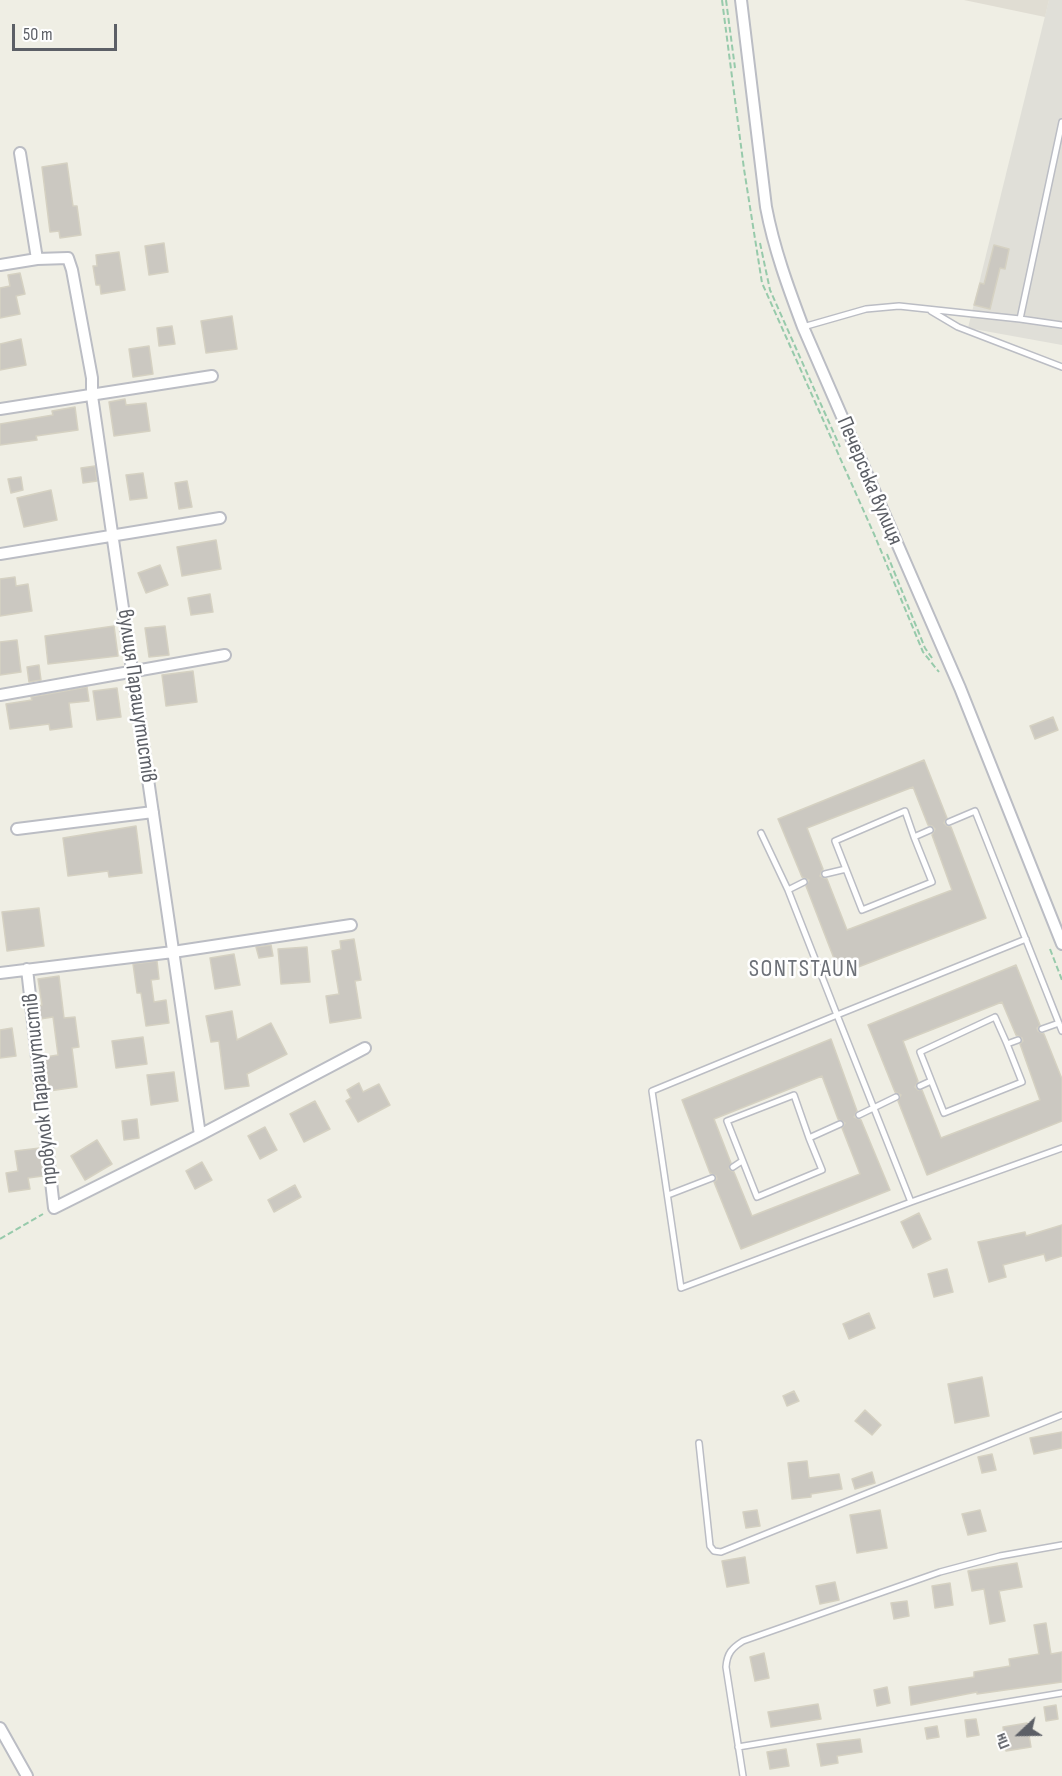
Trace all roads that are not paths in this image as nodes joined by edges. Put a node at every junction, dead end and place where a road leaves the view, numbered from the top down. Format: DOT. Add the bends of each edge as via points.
graph roads {
  1 [pos="741,0"];
  2 [pos="1062,123"];
  3 [pos="20,153"];
  4 [pos="38,259"];
  5 [pos="0,265"];
  6 [pos="927,309"];
  7 [pos="1020,319"];
  8 [pos="1062,325"];
  9 [pos="803,327"];
  10 [pos="1062,367"];
  11 [pos="212,376"];
  12 [pos="92,396"];
  13 [pos="0,409"];
  14 [pos="220,518"];
  15 [pos="113,534"];
  16 [pos="0,554"];
  17 [pos="225,655"];
  18 [pos="133,672"];
  19 [pos="0,695"];
  20 [pos="153,812"];
  21 [pos="949,822"];
  22 [pos="17,829"];
  23 [pos="930,830"];
  24 [pos="761,833"];
  25 [pos="914,837"];
  26 [pos="846,869"];
  27 [pos="825,874"];
  28 [pos="804,882"];
  29 [pos="788,891"];
  30 [pos="351,925"];
  31 [pos="1026,939"];
  32 [pos="1062,944"];
  33 [pos="173,952"];
  34 [pos="27,969"];
  35 [pos="0,973"];
  36 [pos="837,1015"];
  37 [pos="1059,1023"];
  38 [pos="1042,1029"];
  39 [pos="1062,1031"];
  40 [pos="1018,1040"];
  41 [pos="1007,1044"];
  42 [pos="365,1048"];
  43 [pos="931,1081"];
  44 [pos="920,1086"];
  45 [pos="896,1097"];
  46 [pos="872,1108"];
  47 [pos="859,1115"];
  48 [pos="840,1124"];
  49 [pos="201,1135"];
  50 [pos="809,1138"];
  51 [pos="1062,1148"];
  52 [pos="742,1161"];
  53 [pos="733,1167"];
  54 [pos="712,1178"];
  55 [pos="668,1194"];
  56 [pos="911,1202"];
  57 [pos="1062,1415"];
  58 [pos="699,1443"];
  59 [pos="1062,1545"];
  60 [pos="1062,1693"];
  61 [pos="0,1728"];
  62 [pos="738,1747"];
  63 [pos="27,1776"];
  64 [pos="743,1776"];
  1 -- 9 [label="street, Печерська вулиця" via="770,228 782,274"];
  2 -- 7 [label="lane"];
  3 -- 4 [label="street"];
  4 -- 5 [label="street"];
  4 -- 12 [label="street, вулиця Парашутистів" via="68,258 92,378"];
  6 -- 7 [label="lane"];
  6 -- 9 [label="lane" via="866,309"];
  6 -- 10 [label="lane" via="958,327"];
  7 -- 8 [label="lane"];
  9 -- 32 [label="street, Печерська вулиця" via="960,688"];
  11 -- 12 [label="street"];
  12 -- 13 [label="street"];
  12 -- 15 [label="street, вулиця Парашутистів"];
  14 -- 15 [label="street"];
  15 -- 16 [label="street"];
  15 -- 18 [label="street, вулиця Парашутистів"];
  17 -- 18 [label="street"];
  18 -- 19 [label="street"];
  18 -- 20 [label="street, вулиця Парашутистів"];
  20 -- 22 [label="street"];
  20 -- 33 [label="street, вулиця Парашутистів"];
  21 -- 31 [label="lane" via="975,811"];
  23 -- 25 [label="lane"];
  24 -- 29 [label="lane"];
  25 -- 26 [label="lane" via="905,811 835,841"];
  25 -- 26 [label="lane" via="932,882 862,910"];
  26 -- 27 [label="lane"];
  28 -- 29 [label="lane"];
  29 -- 36 [label="lane"];
  30 -- 33 [label="street"];
  31 -- 36 [label="lane"];
  31 -- 37 [label="lane"];
  33 -- 34 [label="street"];
  33 -- 49 [label="street, вулиця Парашутистів"];
  34 -- 35 [label="street"];
  34 -- 49 [label="street, провулок Парашутистів" via="54,1208"];
  36 -- 46 [label="lane"];
  36 -- 55 [label="lane" via="652,1091"];
  37 -- 38 [label="lane"];
  37 -- 39 [label="lane"];
  40 -- 41 [label="lane"];
  41 -- 43 [label="lane" via="994,1017 920,1052"];
  41 -- 43 [label="lane" via="1022,1082 945,1113"];
  42 -- 49 [label="street"];
  43 -- 44 [label="lane"];
  45 -- 46 [label="lane"];
  46 -- 47 [label="lane"];
  46 -- 56 [label="lane"];
  48 -- 50 [label="lane"];
  50 -- 52 [label="lane" via="822,1170 757,1197"];
  50 -- 52 [label="lane" via="794,1095 728,1122"];
  51 -- 56 [label="lane"];
  52 -- 53 [label="lane"];
  54 -- 55 [label="lane"];
  55 -- 56 [label="lane" via="681,1288"];
  57 -- 58 [label="lane" via="721,1552 710,1546"];
  59 -- 62 [label="lane" via="940,1572 743,1641 727,1655 726,1667"];
  60 -- 62 [label="lane"];
  61 -- 63 [label="street"];
  62 -- 64 [label="lane"];
}
